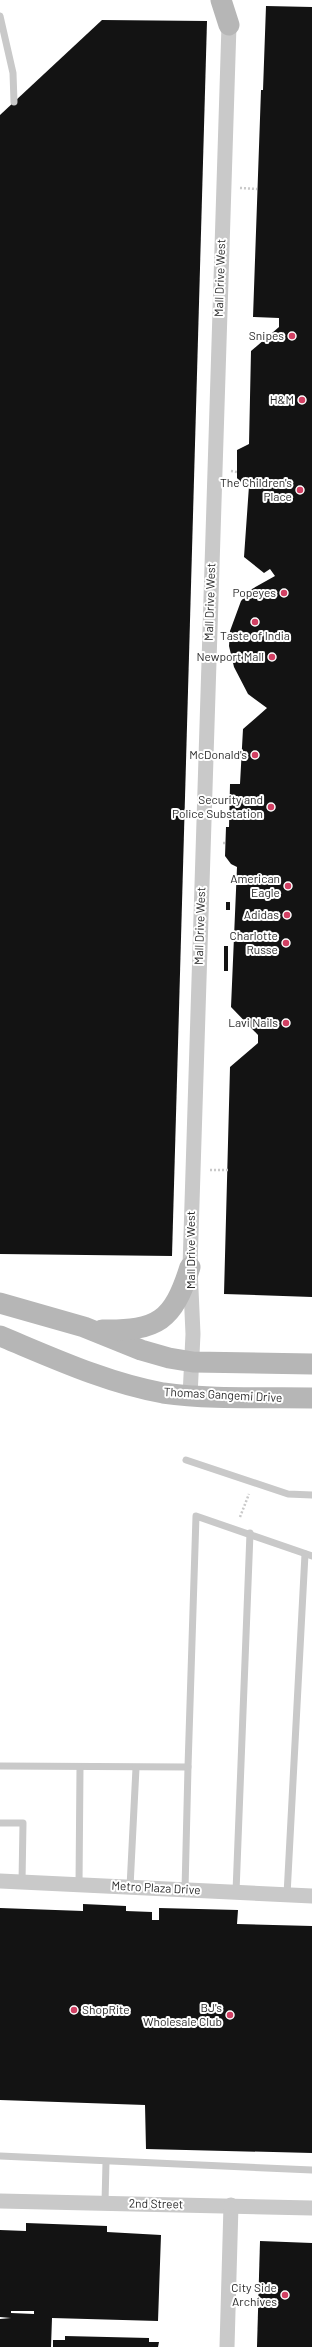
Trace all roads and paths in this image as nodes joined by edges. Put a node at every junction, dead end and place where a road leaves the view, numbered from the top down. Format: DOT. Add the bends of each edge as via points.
graph roads {
  1 [pos="221,0"];
  2 [pos="233,0"];
  3 [pos="0,16"];
  4 [pos="228,25"];
  5 [pos="14,102"];
  6 [pos="190,1267"];
  7 [pos="0,1303"];
  8 [pos="84,1327"];
  9 [pos="0,1336"];
  10 [pos="193,1362"];
  11 [pos="312,1364"];
  12 [pos="190,1396"];
  13 [pos="312,1398"];
  14 [pos="186,1460"];
  15 [pos="253,1482"];
  16 [pos="312,1495"];
  17 [pos="235,1529"];
  18 [pos="250,1534"];
  19 [pos="309,1555"];
  20 [pos="0,1766"];
  21 [pos="188,1767"];
  22 [pos="80,1768"];
  23 [pos="136,1768"];
  24 [pos="0,1822"];
  25 [pos="0,1881"];
  26 [pos="22,1882"];
  27 [pos="79,1885"];
  28 [pos="130,1887"];
  29 [pos="185,1890"];
  30 [pos="236,1892"];
  31 [pos="287,1895"];
  32 [pos="312,1896"];
  33 [pos="0,2156"];
  34 [pos="106,2162"];
  35 [pos="312,2170"];
  36 [pos="0,2201"];
  37 [pos="105,2203"];
  38 [pos="231,2205"];
  39 [pos="312,2208"];
  40 [pos="227,2347"];
  1 -- 4 [label="street"];
  2 -- 4 [label="street"];
  3 -- 5 [label="lane" via="13,73"];
  4 -- 6 [label="street, Mall Drive West"];
  6 -- 8 [label="street" via="176,1305 153,1323 134,1330"];
  6 -- 10 [label="street, Mall Drive West"];
  7 -- 8 [label="street"];
  8 -- 10 [label="street" via="141,1350"];
  9 -- 12 [label="street, Thomas Gangemi Drive" via="126,1384"];
  10 -- 11 [label="street"];
  10 -- 12 [label="street, Mall Drive West"];
  12 -- 13 [label="street, Thomas Gangemi Drive"];
  14 -- 15 [label="lane"];
  15 -- 16 [label="lane" via="288,1494"];
  15 -- 17 [label="path"];
  17 -- 18 [label="lane"];
  17 -- 21 [label="lane" via="196,1516"];
  18 -- 19 [label="lane"];
  18 -- 30 [label="lane"];
  19 -- 31 [label="lane"];
  20 -- 22 [label="lane"];
  21 -- 23 [label="lane"];
  21 -- 29 [label="lane"];
  22 -- 23 [label="lane"];
  22 -- 27 [label="lane"];
  23 -- 28 [label="lane"];
  24 -- 26 [label="lane" via="23,1823"];
  25 -- 26 [label="street, Metro Plaza Drive"];
  26 -- 27 [label="street, Metro Plaza Drive"];
  27 -- 28 [label="street, Metro Plaza Drive"];
  28 -- 29 [label="street, Metro Plaza Drive"];
  29 -- 30 [label="street, Metro Plaza Drive"];
  30 -- 31 [label="street, Metro Plaza Drive"];
  31 -- 32 [label="street, Metro Plaza Drive"];
  33 -- 34 [label="lane"];
  34 -- 35 [label="lane"];
  34 -- 37 [label="lane"];
  36 -- 37 [label="street, 2nd Street"];
  37 -- 38 [label="street, 2nd Street"];
  38 -- 39 [label="street, 2nd Street"];
  38 -- 40 [label="street"];
}
